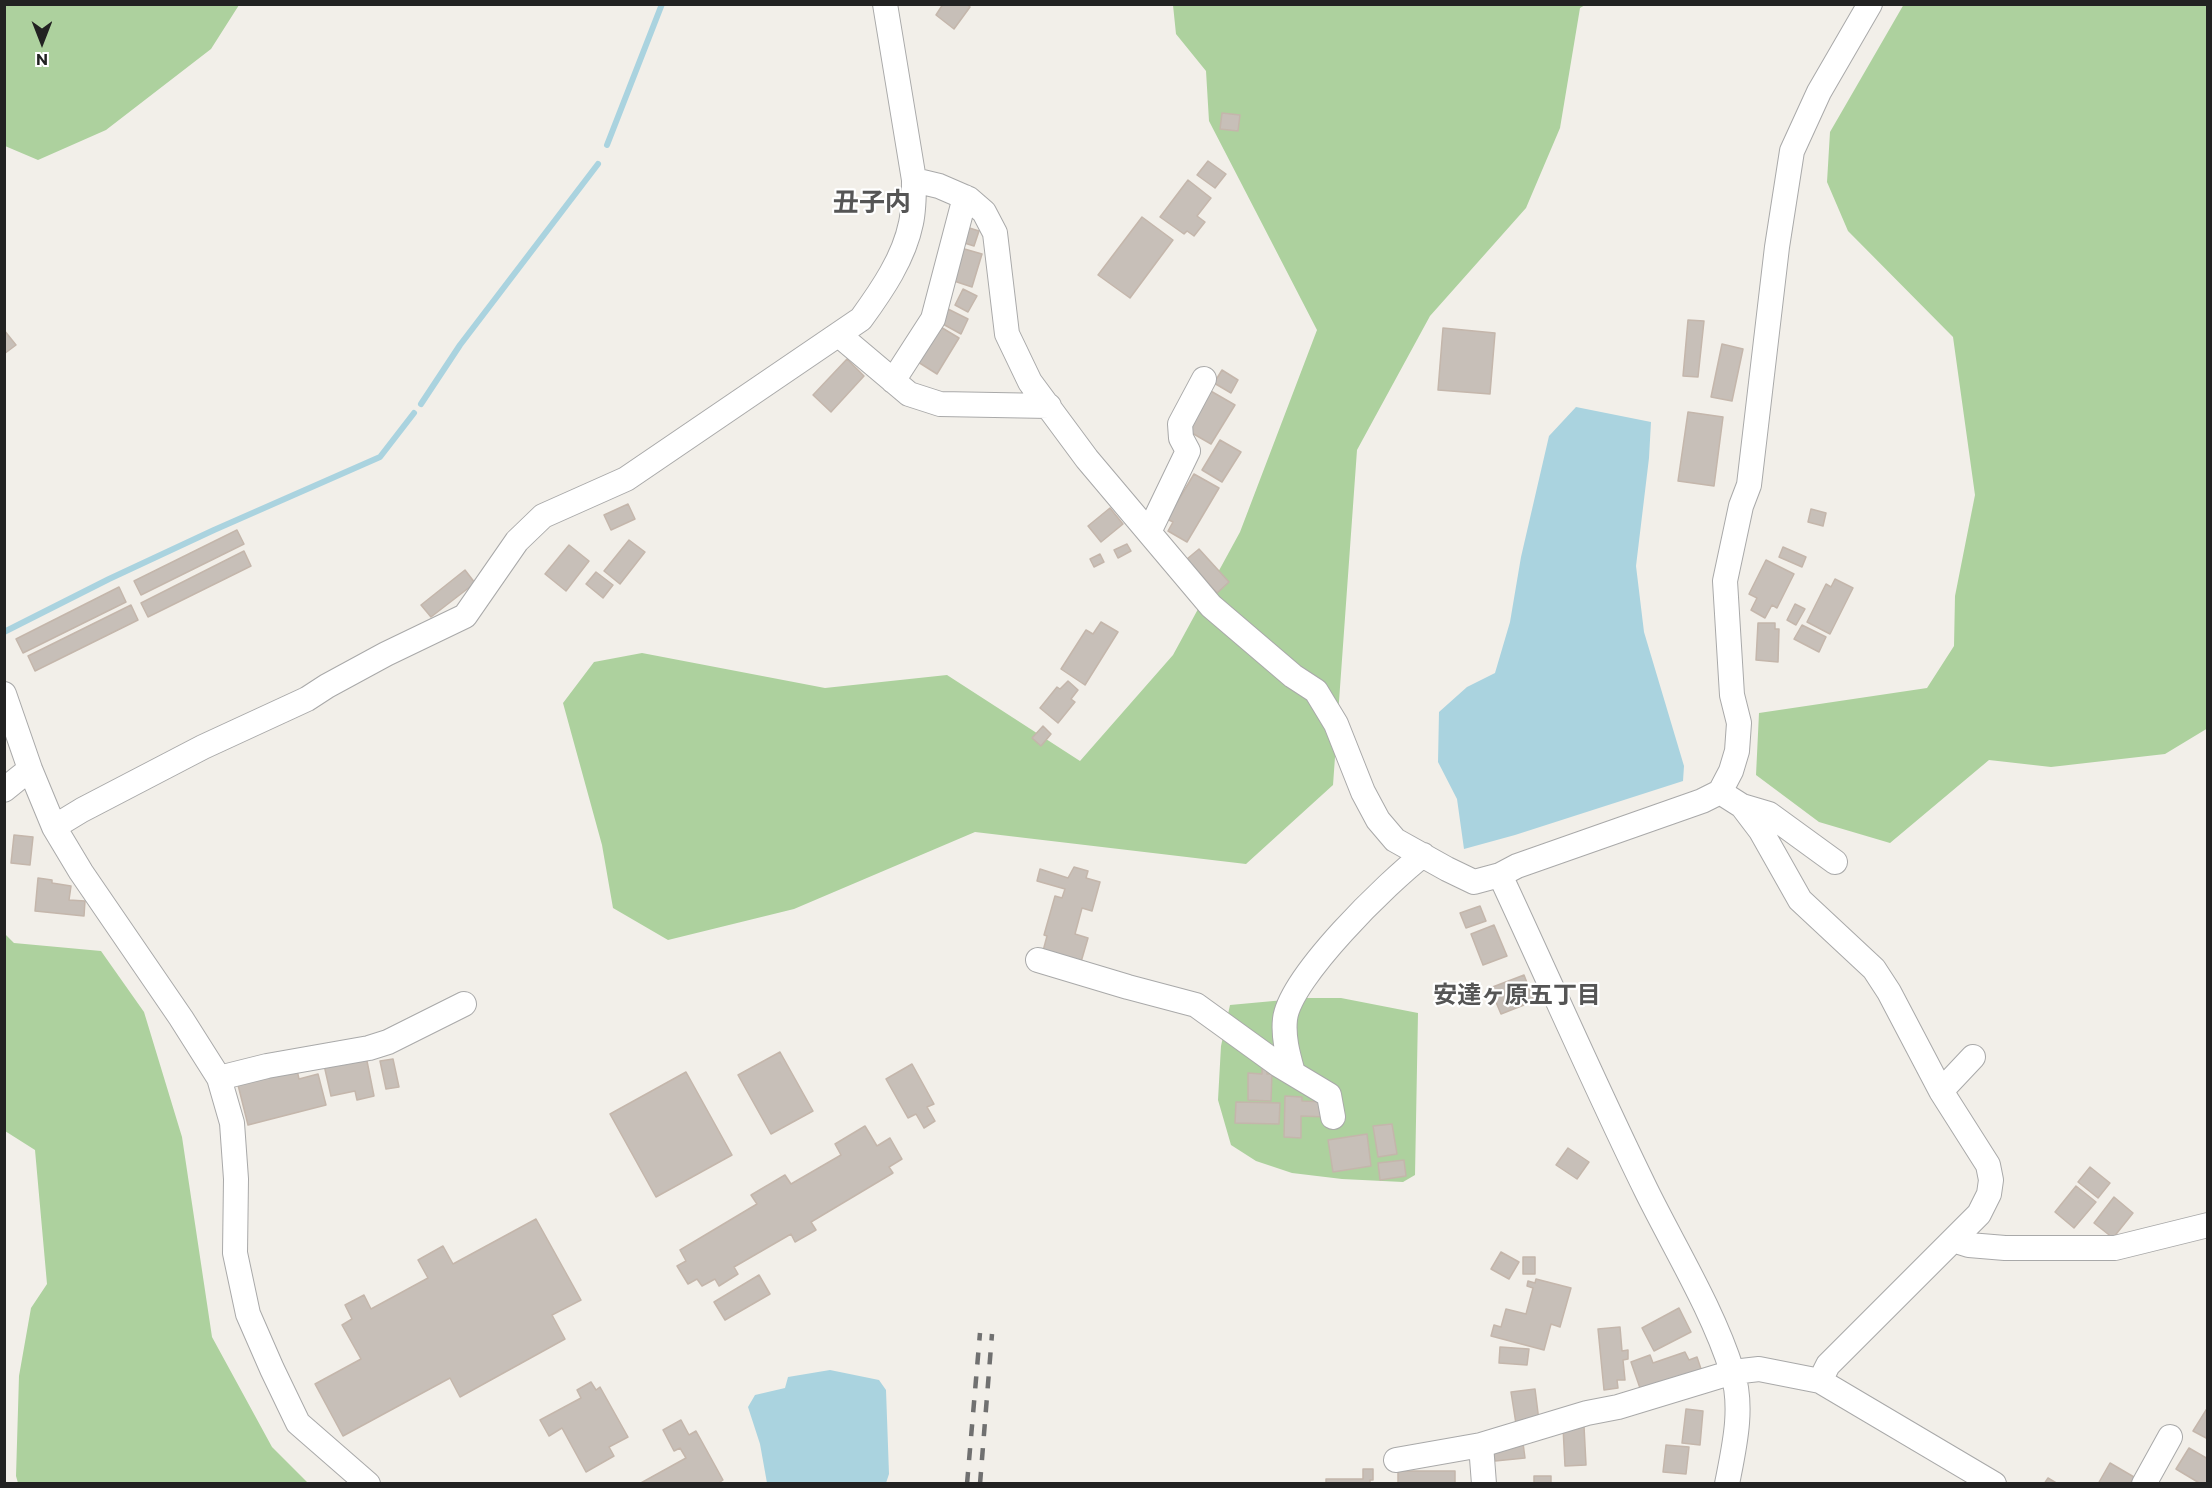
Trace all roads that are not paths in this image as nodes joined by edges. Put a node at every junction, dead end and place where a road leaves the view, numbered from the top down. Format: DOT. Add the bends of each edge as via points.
graph roads {
  1 [pos="885,4"];
  2 [pos="1870,4"];
  3 [pos="914,180"];
  4 [pos="965,197"];
  5 [pos="839,335"];
  6 [pos="1204,379"];
  7 [pos="893,381"];
  8 [pos="1049,406"];
  9 [pos="1149,532"];
  10 [pos="4,694"];
  11 [pos="30,769"];
  12 [pos="4,790"];
  13 [pos="1720,792"];
  14 [pos="1742,806"];
  15 [pos="54,827"];
  16 [pos="1423,855"];
  17 [pos="1835,862"];
  18 [pos="1500,875"];
  19 [pos="1038,960"];
  20 [pos="464,1004"];
  21 [pos="1973,1057"];
  22 [pos="1293,1073"];
  23 [pos="219,1078"];
  24 [pos="1941,1091"];
  25 [pos="1333,1117"];
  26 [pos="2208,1225"];
  27 [pos="1953,1240"];
  28 [pos="1733,1372"];
  29 [pos="1820,1381"];
  30 [pos="2170,1437"];
  31 [pos="1481,1444"];
  32 [pos="1396,1460"];
  33 [pos="368,1484"];
  34 [pos="1484,1484"];
  35 [pos="1727,1484"];
  36 [pos="1994,1484"];
  37 [pos="2144,1484"];
  1 -- 3 [label="street"];
  2 -- 13 [label="street" via="1819,92 1792,150 1776,247 1749,485 1725,581 1732,695 1738,723 1737,751"];
  3 -- 4 [label="street"];
  3 -- 5 [label="street" via="911,225 894,268 861,319"];
  4 -- 7 [label="street" via="933,319"];
  4 -- 8 [label="street" via="984,212 995,233 1007,334 1030,382"];
  5 -- 7 [label="street"];
  5 -- 15 [label="street" via="626,479 543,516 517,541 465,616 346,675 307,699 203,747"];
  6 -- 9 [label="street" via="1180,424 1181,438 1188,451"];
  7 -- 8 [label="street" via="909,394 940,404"];
  8 -- 9 [label="street" via="1087,459"];
  9 -- 16 [label="street" via="1211,606 1316,691 1336,724 1377,820 1395,840"];
  10 -- 11 [label="street"];
  11 -- 12 [label="street"];
  11 -- 15 [label="street"];
  13 -- 14 [label="street"];
  13 -- 18 [label="street"];
  14 -- 17 [label="street" via="1769,814"];
  14 -- 24 [label="street" via="1761,831 1800,900 1874,969"];
  15 -- 23 [label="street"];
  16 -- 18 [label="street" via="1474,882"];
  16 -- 22 [label="street" via="1374,898 1297,988 1285,1017 1285,1047"];
  18 -- 28 [label="street"];
  19 -- 22 [label="street" via="1196,1005"];
  20 -- 23 [label="street" via="369,1048"];
  21 -- 24 [label="street"];
  22 -- 25 [label="street" via="1329,1095"];
  23 -- 33 [label="street" via="232,1123 235,1253 248,1314 298,1423"];
  24 -- 27 [label="street" via="1988,1165 1991,1180 1979,1214"];
  26 -- 27 [label="street" via="2115,1248 2005,1248"];
  27 -- 29 [label="street" via="1828,1365"];
  28 -- 29 [label="street" via="1759,1369"];
  28 -- 31 [label="street"];
  28 -- 35 [label="street" via="1737,1423"];
  29 -- 36 [label="street"];
  30 -- 37 [label="street"];
  31 -- 32 [label="street"];
  31 -- 34 [label="street"];
}
